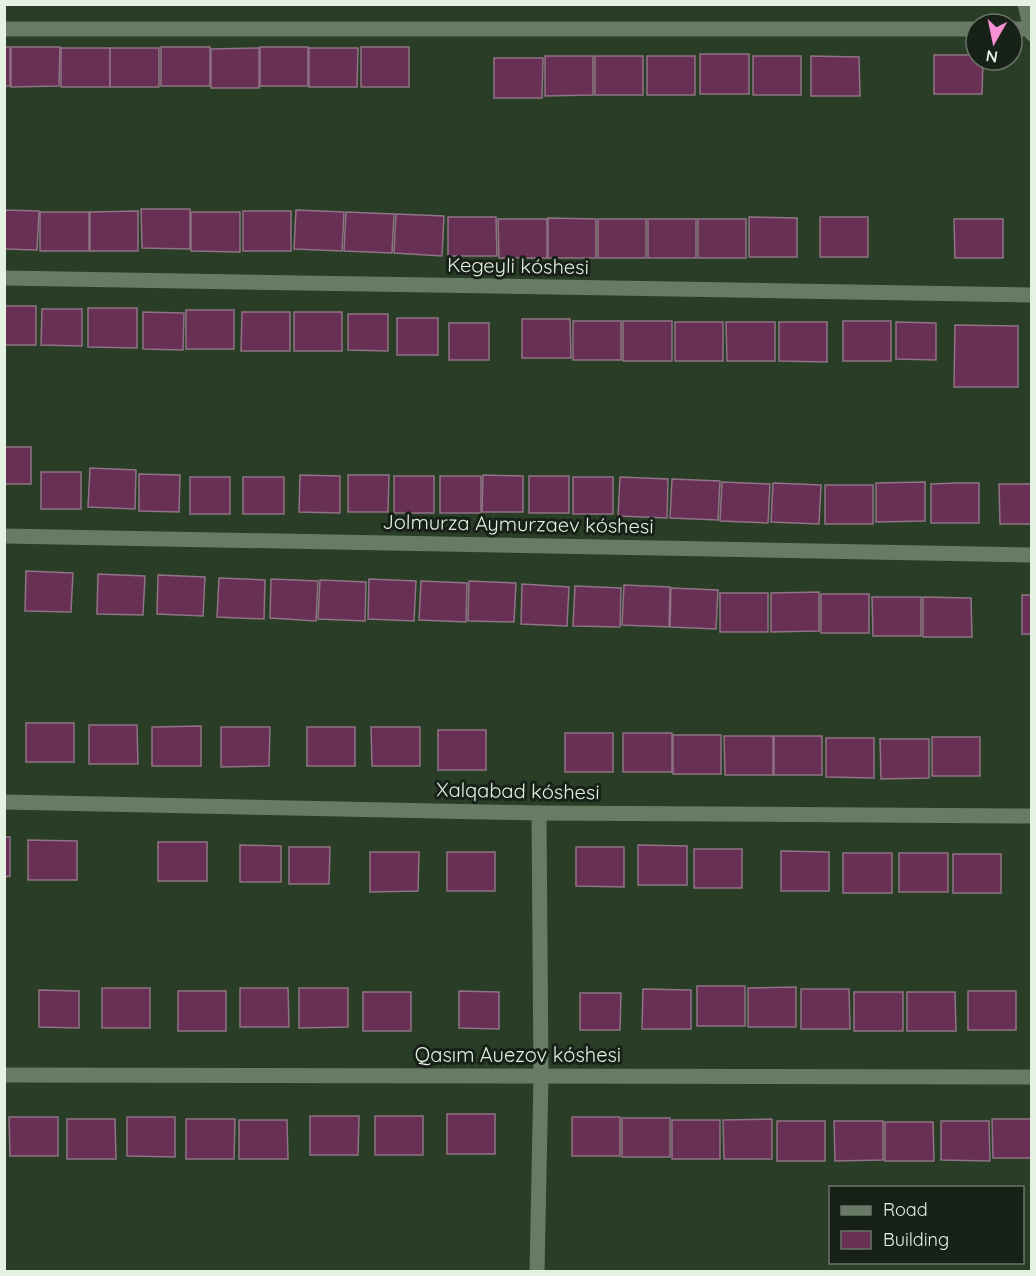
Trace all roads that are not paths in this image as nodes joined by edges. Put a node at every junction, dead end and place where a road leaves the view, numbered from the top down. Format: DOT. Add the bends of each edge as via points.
graph roads {
  1 [pos="1025,4"];
  2 [pos="4,29"];
  3 [pos="964,29"];
  4 [pos="1031,31"];
  5 [pos="4,278"];
  6 [pos="1032,295"];
  7 [pos="4,536"];
  8 [pos="1032,555"];
  9 [pos="4,802"];
  10 [pos="539,813"];
  11 [pos="1032,816"];
  12 [pos="4,1075"];
  13 [pos="541,1076"];
  14 [pos="1032,1077"];
  15 [pos="537,1272"];
  1 -- 4 [label="street"];
  2 -- 3 [label="street"];
  5 -- 6 [label="street, Kegeyli kóshesi"];
  7 -- 8 [label="street, Jolmurza Aymurzaev kóshesi"];
  9 -- 10 [label="street, Xalqabad kóshesi"];
  10 -- 11 [label="street, Xalqabad kóshesi"];
  10 -- 13 [label="street"];
  12 -- 13 [label="street, Qasım Auezov kóshesi"];
  13 -- 14 [label="street, Qasım Auezov kóshesi"];
  13 -- 15 [label="street"];
}
